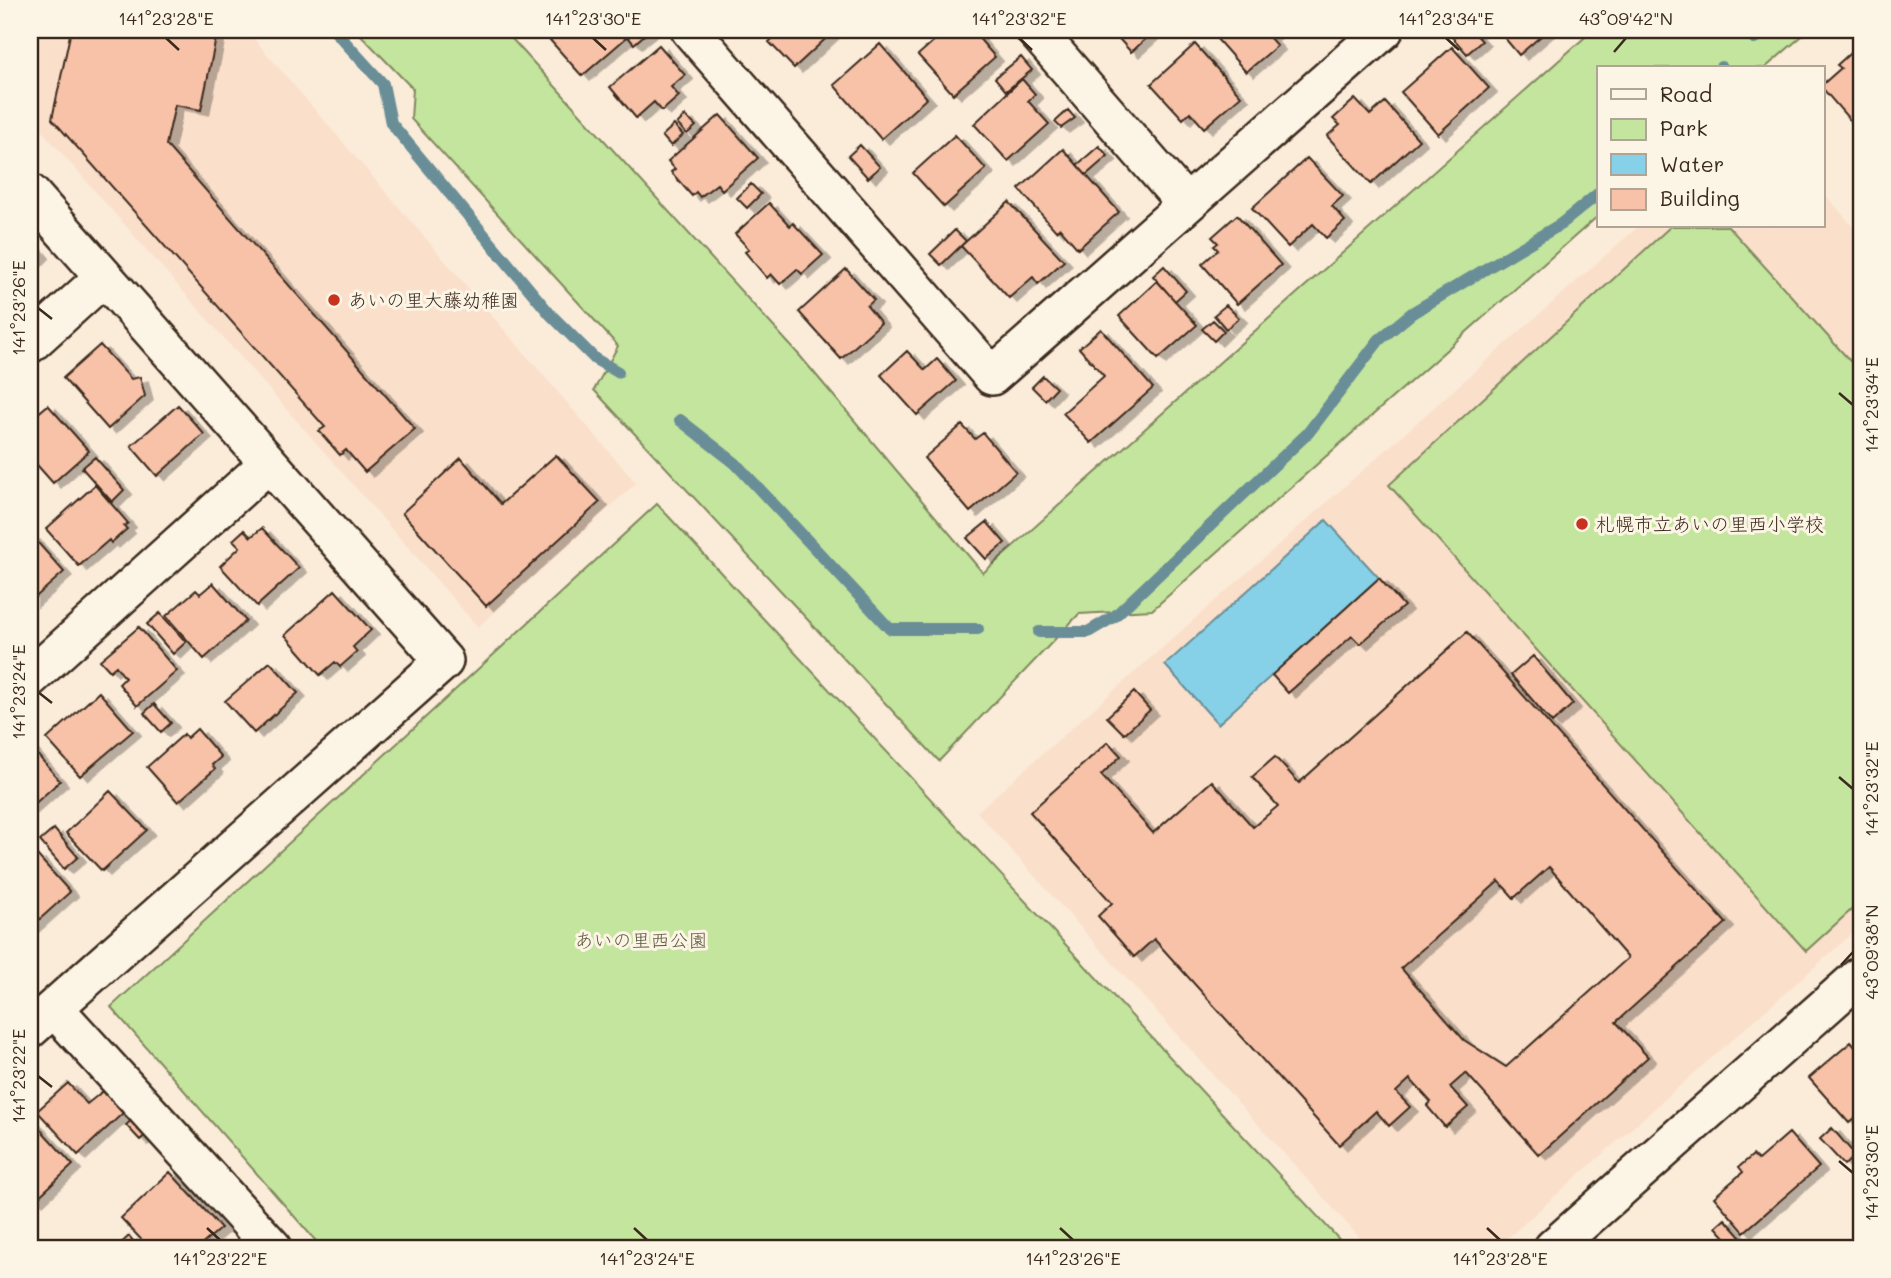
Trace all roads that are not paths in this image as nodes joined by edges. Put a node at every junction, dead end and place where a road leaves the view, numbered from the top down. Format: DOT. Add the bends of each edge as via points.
graph roads {
  1 [pos="690,30"];
  2 [pos="1035,30"];
  3 [pos="1384,30"];
  4 [pos="30,193"];
  5 [pos="1186,204"];
  6 [pos="104,277"];
  7 [pos="30,344"];
  8 [pos="268,463"];
  9 [pos="30,678"];
  10 [pos="1861,975"];
  11 [pos="42,1019"];
  12 [pos="262,1244"];
  13 [pos="1553,1248"];
  1 -- 5 [label="street" via="992,376"];
  2 -- 5 [label="street"];
  3 -- 5 [label="street"];
  4 -- 6 [label="street"];
  6 -- 7 [label="street"];
  6 -- 8 [label="street"];
  8 -- 9 [label="street"];
  8 -- 11 [label="street" via="444,661"];
  10 -- 13 [label="street"];
  11 -- 12 [label="street"];
}
